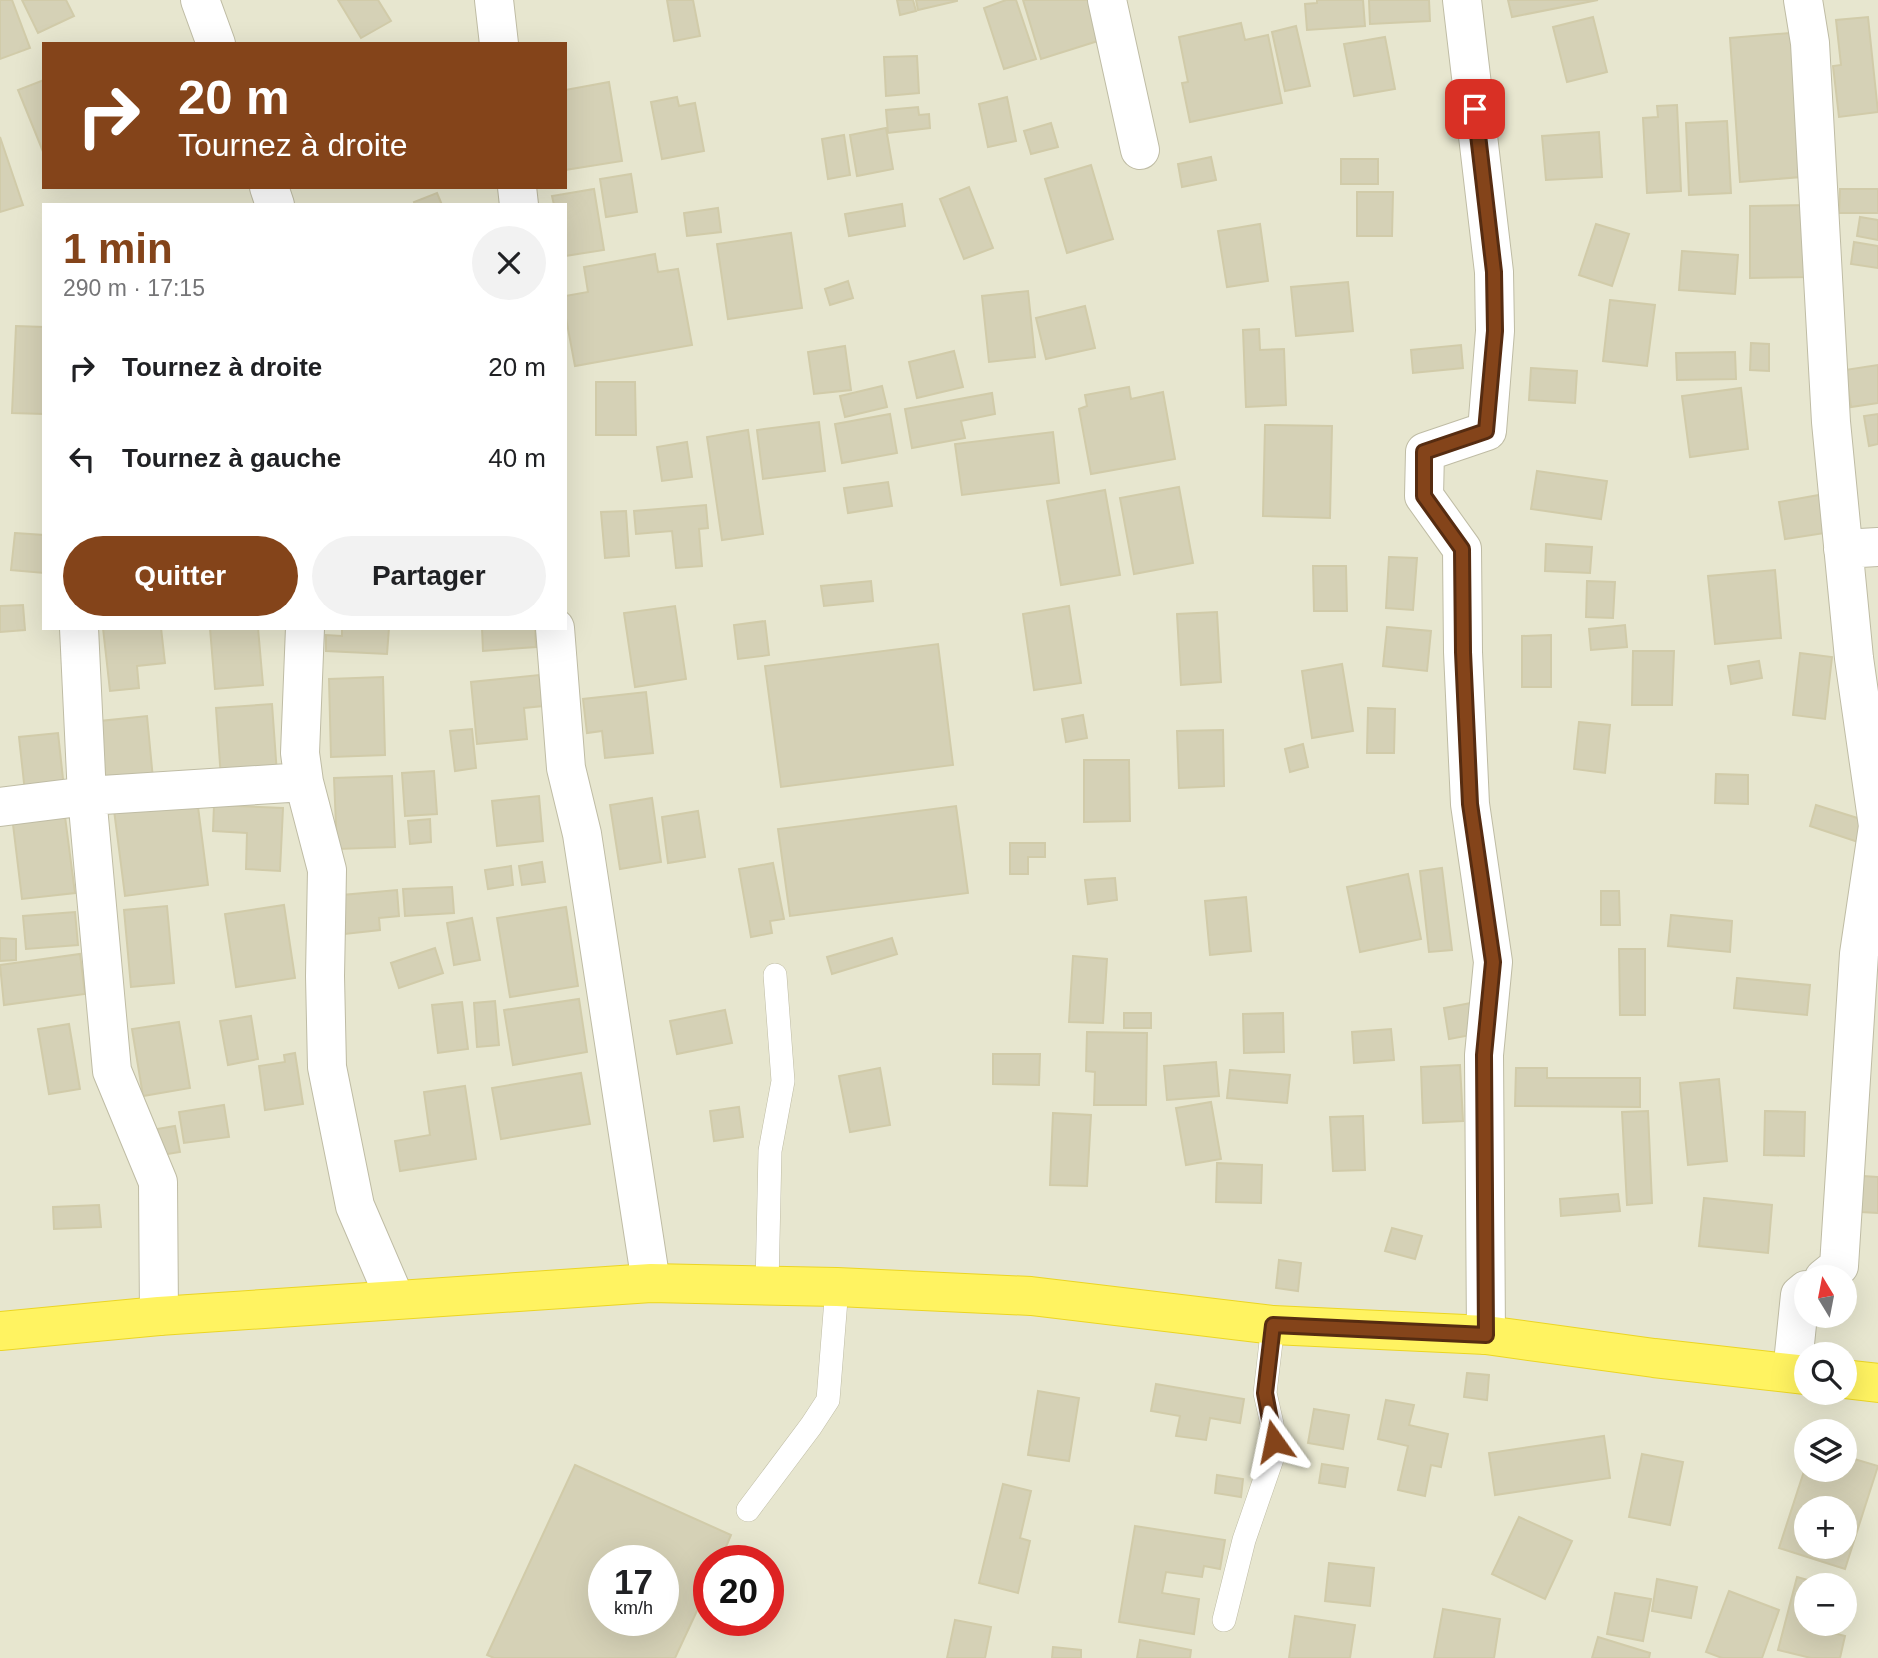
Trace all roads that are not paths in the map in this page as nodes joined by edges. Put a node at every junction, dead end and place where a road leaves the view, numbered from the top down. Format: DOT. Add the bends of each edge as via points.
graph roads {
  1 [pos="200,0"];
  2 [pos="494,0"];
  3 [pos="1107,0"];
  4 [pos="1462,0"];
  5 [pos="1803,0"];
  6 [pos="215,42"];
  7 [pos="499,42"];
  8 [pos="1140,150"];
  9 [pos="1861,548"];
  10 [pos="79,630"];
  11 [pos="305,630"];
  12 [pos="555,630"];
  13 [pos="304,782"];
  14 [pos="87,796"];
  15 [pos="0,807"];
  16 [pos="775,975"];
  17 [pos="1839,1265"];
  18 [pos="651,1283"];
  19 [pos="767,1285"];
  20 [pos="837,1287"];
  21 [pos="395,1299"];
  22 [pos="159,1316"];
  23 [pos="1273,1325"];
  24 [pos="0,1331"];
  25 [pos="1486,1335"];
  26 [pos="1794,1373"];
  27 [pos="1857,1381"];
  28 [pos="1878,1383"];
  29 [pos="748,1510"];
  30 [pos="1224,1620"];
  1 -- 6 [label="street"];
  2 -- 7 [label="street"];
  3 -- 8 [label="street"];
  4 -- 25 [label="street" via="1494,272 1495,331 1486,431 1424,452 1424,496 1462,549 1470,804 1493,962 1484,1055"];
  5 -- 9 [label="street" via="1810,43 1831,422"];
  9 -- 17 [label="street" via="1854,658 1878,827 1859,954"];
  10 -- 14 [label="street"];
  11 -- 13 [label="street" via="300,753"];
  12 -- 18 [label="street" via="566,768 582,834"];
  13 -- 14 [label="street"];
  13 -- 21 [label="street" via="327,870 327,1067 355,1206"];
  14 -- 15 [label="street"];
  14 -- 22 [label="street" via="112,1071 158,1182"];
  16 -- 19 [label="lane" via="783,1081 770,1151"];
  18 -- 19 [label="highway"];
  18 -- 21 [label="highway"];
  19 -- 20 [label="highway"];
  20 -- 23 [label="highway" via="1031,1296"];
  20 -- 29 [label="lane" via="828,1400"];
  21 -- 22 [label="highway"];
  22 -- 24 [label="highway"];
  23 -- 25 [label="highway"];
  23 -- 30 [label="lane" via="1265,1393 1274,1453 1244,1540"];
  25 -- 26 [label="highway"];
  27 -- 28 [label="highway"];
}
